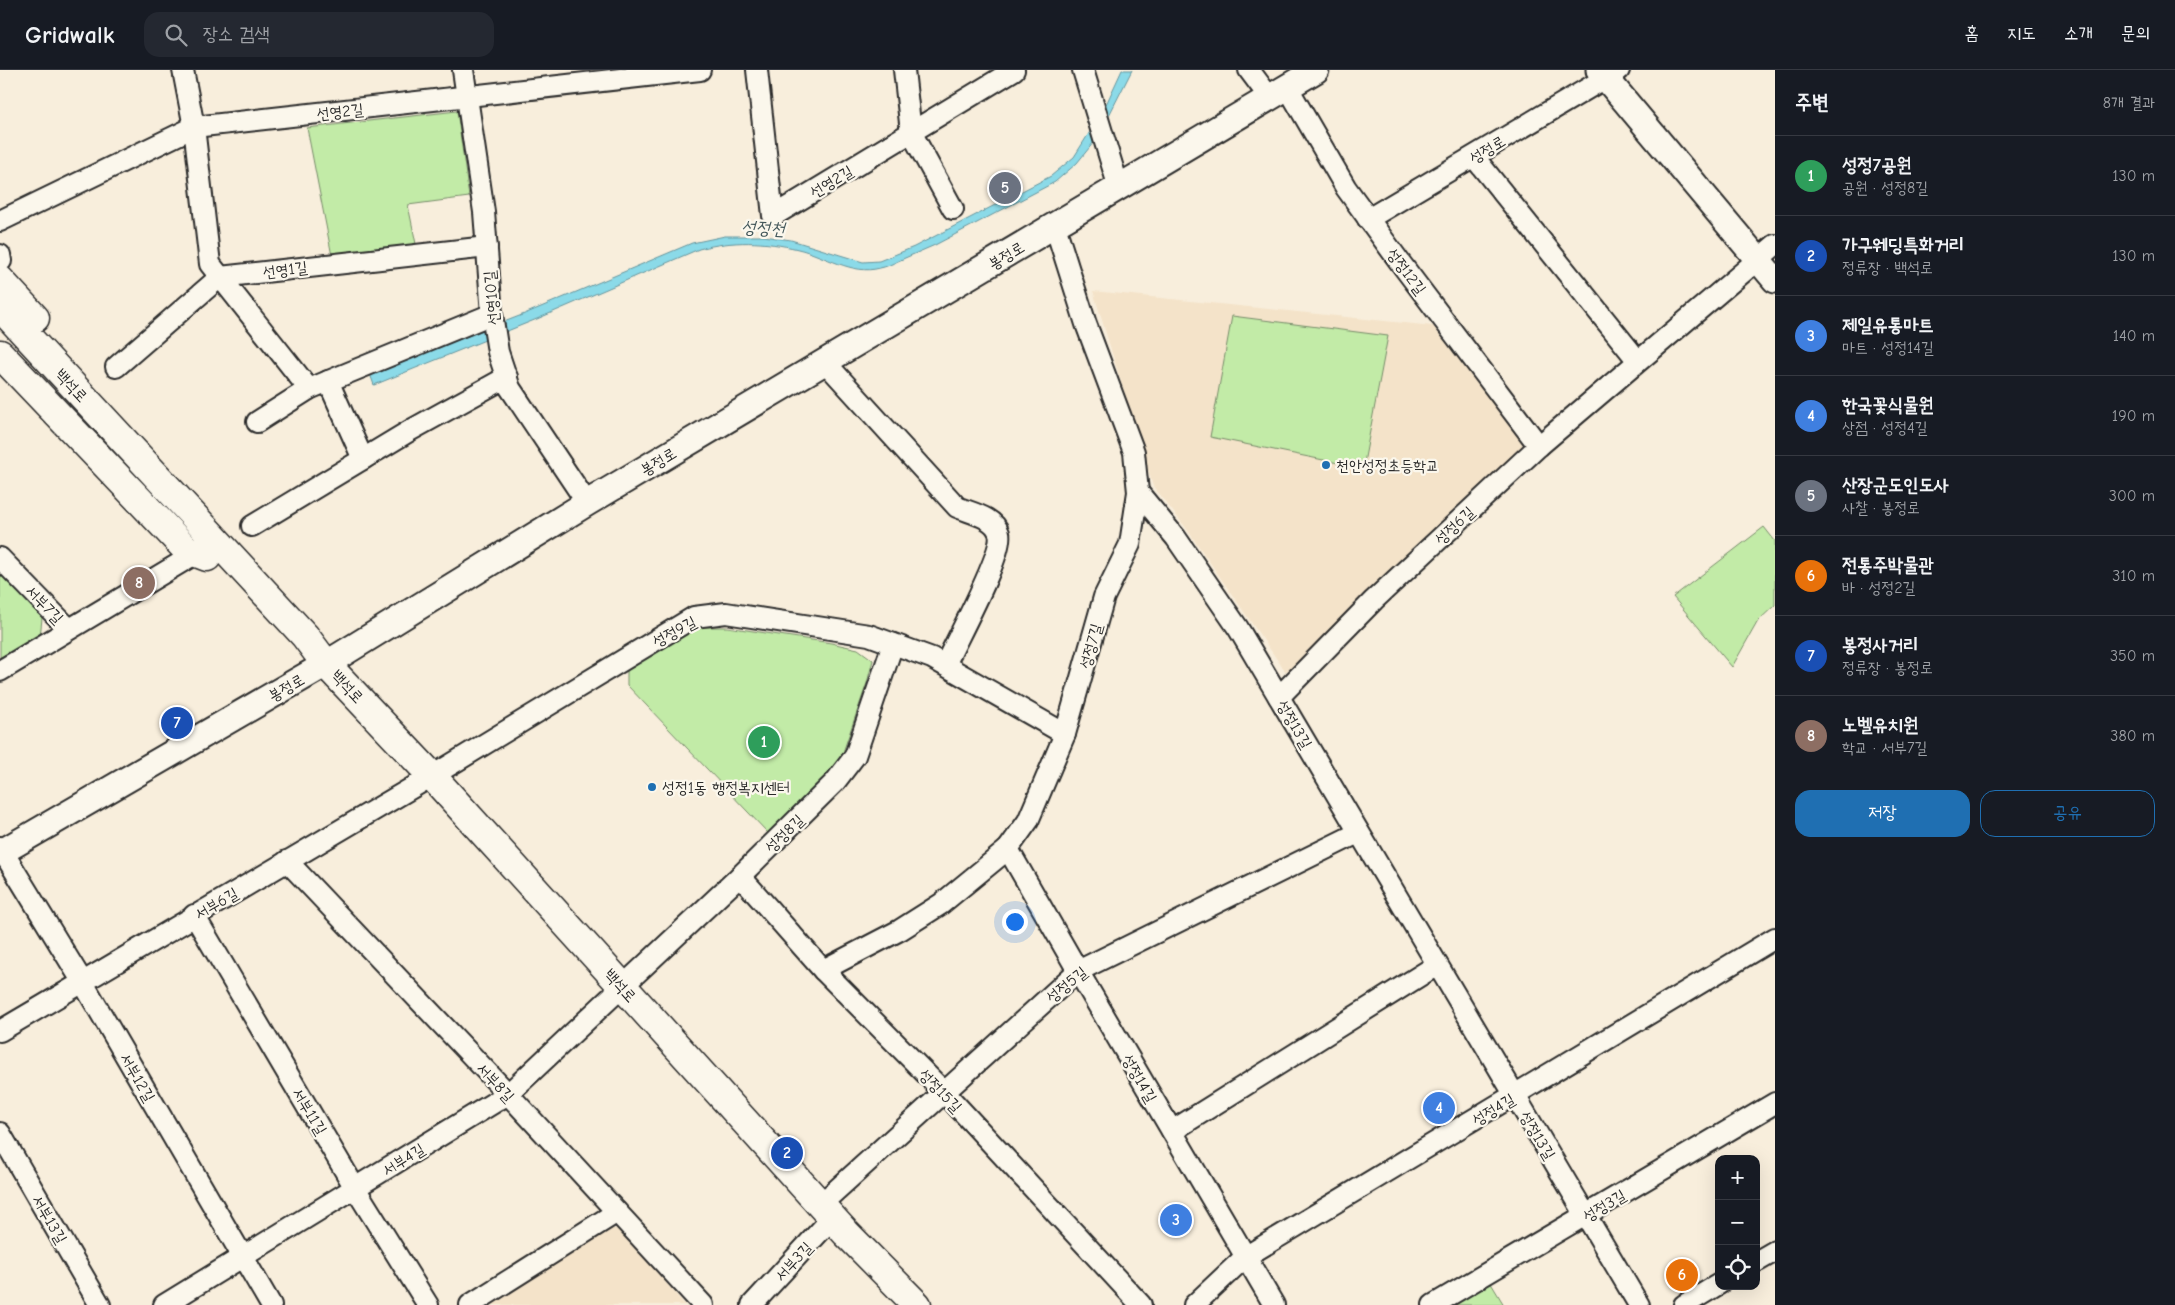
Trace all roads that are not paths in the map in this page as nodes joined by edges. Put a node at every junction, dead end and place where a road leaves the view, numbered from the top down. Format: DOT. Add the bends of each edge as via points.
graph roads {
  1 [pos="184,70"];
  2 [pos="463,70"];
  3 [pos="700,70"];
  4 [pos="757,70"];
  5 [pos="904,70"];
  6 [pos="1014,70"];
  7 [pos="1249,70"];
  8 [pos="1316,70"];
  9 [pos="1608,72"];
  10 [pos="1084,73"];
  11 [pos="1279,93"];
  12 [pos="466,97"];
  13 [pos="194,128"];
  14 [pos="911,132"];
  15 [pos="1474,157"];
  16 [pos="1119,188"];
  17 [pos="953,209"];
  18 [pos="1368,219"];
  19 [pos="0,221"];
  20 [pos="1055,226"];
  21 [pos="487,247"];
  22 [pos="1766,252"];
  23 [pos="0,265"];
  24 [pos="220,277"];
  25 [pos="1775,280"];
  26 [pos="0,306"];
  27 [pos="492,314"];
  28 [pos="0,330"];
  29 [pos="1,358"];
  30 [pos="1638,361"];
  31 [pos="825,362"];
  32 [pos="116,368"];
  33 [pos="507,377"];
  34 [pos="328,381"];
  35 [pos="309,389"];
  36 [pos="257,422"];
  37 [pos="1540,446"];
  38 [pos="363,459"];
  39 [pos="1138,492"];
  40 [pos="587,503"];
  41 [pos="252,526"];
  42 [pos="208,552"];
  43 [pos="0,558"];
  44 [pos="69,629"];
  45 [pos="893,644"];
  46 [pos="326,664"];
  47 [pos="944,665"];
  48 [pos="0,671"];
  49 [pos="1279,697"];
  50 [pos="1065,734"];
  51 [pos="432,776"];
  52 [pos="1358,833"];
  53 [pos="1008,849"];
  54 [pos="1,850"];
  55 [pos="287,861"];
  56 [pos="740,876"];
  57 [pos="194,916"];
  58 [pos="1775,938"];
  59 [pos="1437,965"];
  60 [pos="823,970"];
  61 [pos="1078,971"];
  62 [pos="82,981"];
  63 [pos="622,986"];
  64 [pos="0,1031"];
  65 [pos="944,1092"];
  66 [pos="508,1094"];
  67 [pos="1515,1096"];
  68 [pos="1775,1103"];
  69 [pos="1172,1131"];
  70 [pos="0,1134"];
  71 [pos="355,1188"];
  72 [pos="827,1211"];
  73 [pos="617,1212"];
  74 [pos="1586,1215"];
  75 [pos="1775,1251"];
  76 [pos="243,1257"];
  77 [pos="1245,1257"];
  78 [pos="1760,1260"];
  79 [pos="1715,1286"];
  80 [pos="100,1305"];
  81 [pos="164,1305"];
  82 [pos="271,1305"];
  83 [pos="428,1305"];
  84 [pos="470,1305"];
  85 [pos="703,1305"];
  86 [pos="752,1305"];
  87 [pos="918,1305"];
  88 [pos="1141,1305"];
  89 [pos="1194,1305"];
  90 [pos="1274,1305"];
  91 [pos="1433,1305"];
  92 [pos="1639,1305"];
  93 [pos="1684,1305"];
  1 -- 13 [label="street"];
  2 -- 12 [label="street, 선영10길"];
  3 -- 12 [label="street, 선영2길"];
  4 -- 14 [label="street, 선영2길" via="773,216"];
  5 -- 14 [label="street"];
  6 -- 14 [label="street, 선영2길"];
  7 -- 11 [label="street, 성정12길"];
  8 -- 11 [label="street, 봉정로"];
  9 -- 15 [label="street, 성정로"];
  9 -- 22 [label="street, 성정로"];
  10 -- 16 [label="street"];
  11 -- 16 [label="street, 봉정로"];
  11 -- 18 [label="street, 성정12길"];
  12 -- 13 [label="street, 선영2길"];
  12 -- 21 [label="street, 선영10길"];
  13 -- 19 [label="street, 선영2길"];
  13 -- 24 [label="street" via="210,264"];
  14 -- 17 [label="street"];
  15 -- 18 [label="street, 성정로"];
  15 -- 30 [label="street"];
  16 -- 20 [label="street, 봉정로"];
  18 -- 37 [label="street, 성정12길"];
  20 -- 31 [label="street, 봉정로"];
  20 -- 39 [label="street, 성정7길" via="1107,384 1134,452"];
  21 -- 24 [label="street, 선영1길"];
  21 -- 27 [label="street, 선영10길"];
  22 -- 25 [label="street, 성정로"];
  22 -- 30 [label="street, 성정6길"];
  23 -- 42 [label="main road" via="206,508 217,527"];
  24 -- 32 [label="street"];
  24 -- 35 [label="street"];
  26 -- 42 [label="main road, 백석로"];
  27 -- 33 [label="street, 선영10길" via="498,352"];
  27 -- 34 [label="street"];
  28 -- 42 [label="main road, 백석로"];
  29 -- 42 [label="main road" via="186,549"];
  30 -- 37 [label="street, 성정6길"];
  31 -- 40 [label="street, 봉정로"];
  31 -- 47 [label="street" via="957,508 986,518 998,531 1000,541 993,566"];
  33 -- 38 [label="street"];
  33 -- 40 [label="street, 선영10길" via="510,388"];
  34 -- 35 [label="street"];
  34 -- 38 [label="street"];
  35 -- 36 [label="street"];
  37 -- 49 [label="street, 성정6길" via="1374,600"];
  38 -- 41 [label="street"];
  39 -- 49 [label="street, 성정13길" via="1176,538 1238,628"];
  39 -- 50 [label="street, 성정7길" via="1130,544 1104,597"];
  40 -- 46 [label="street, 봉정로"];
  42 -- 44 [label="street, 서부7길"];
  42 -- 46 [label="main road, 백석로" via="305,636"];
  43 -- 44 [label="street, 서부7길"];
  44 -- 48 [label="street, 서부7길"];
  45 -- 47 [label="street, 성정9길"];
  45 -- 51 [label="street, 성정9길" via="869,635 726,613 694,617"];
  45 -- 56 [label="street, 성정8길" via="855,756 835,782"];
  46 -- 51 [label="main road, 백석로"];
  46 -- 54 [label="street, 봉정로"];
  47 -- 50 [label="street, 성정9길"];
  49 -- 52 [label="street, 성정13길"];
  50 -- 53 [label="street, 성정7길" via="1028,821"];
  51 -- 55 [label="street, 서부6길"];
  51 -- 63 [label="main road, 백석로"];
  52 -- 59 [label="street, 성정13길"];
  52 -- 61 [label="street, 성정5길"];
  53 -- 60 [label="street, 성정7길" via="941,904 900,930"];
  53 -- 61 [label="street, 성정14길"];
  54 -- 62 [label="street, 서부12길"];
  55 -- 57 [label="street, 서부6길"];
  55 -- 66 [label="street, 서부8길"];
  56 -- 60 [label="street, 성정15길"];
  56 -- 63 [label="street, 성정8길"];
  57 -- 62 [label="street, 서부6길"];
  57 -- 71 [label="street, 서부11길"];
  58 -- 67 [label="street, 성정4길"];
  59 -- 67 [label="street, 성정13길"];
  59 -- 69 [label="street"];
  60 -- 65 [label="street, 성정15길"];
  61 -- 65 [label="street, 성정5길"];
  61 -- 69 [label="street, 성정14길"];
  62 -- 64 [label="street, 서부6길"];
  62 -- 76 [label="street, 서부12길"];
  63 -- 66 [label="street, 서부4길"];
  63 -- 72 [label="main road, 백석로"];
  65 -- 72 [label="street, 성정5길"];
  65 -- 88 [label="street, 성정15길"];
  66 -- 71 [label="street, 서부4길"];
  66 -- 73 [label="street, 서부8길"];
  67 -- 74 [label="street, 성정13길"];
  67 -- 77 [label="street, 성정4길"];
  68 -- 74 [label="street, 성정3길"];
  69 -- 77 [label="street, 성정14길"];
  70 -- 80 [label="street, 서부13길"];
  71 -- 76 [label="street, 서부4길"];
  71 -- 83 [label="street, 서부11길"];
  72 -- 86 [label="street, 서부3길"];
  72 -- 87 [label="main road, 백석로"];
  73 -- 84 [label="street"];
  73 -- 85 [label="street, 서부8길"];
  74 -- 91 [label="street, 성정3길"];
  74 -- 92 [label="street, 성정13길"];
  75 -- 78 [label="street"];
  76 -- 81 [label="street, 서부4길"];
  76 -- 82 [label="street, 서부12길"];
  77 -- 89 [label="street, 성정4길"];
  77 -- 90 [label="street, 성정14길"];
  79 -- 93 [label="street"];
}
